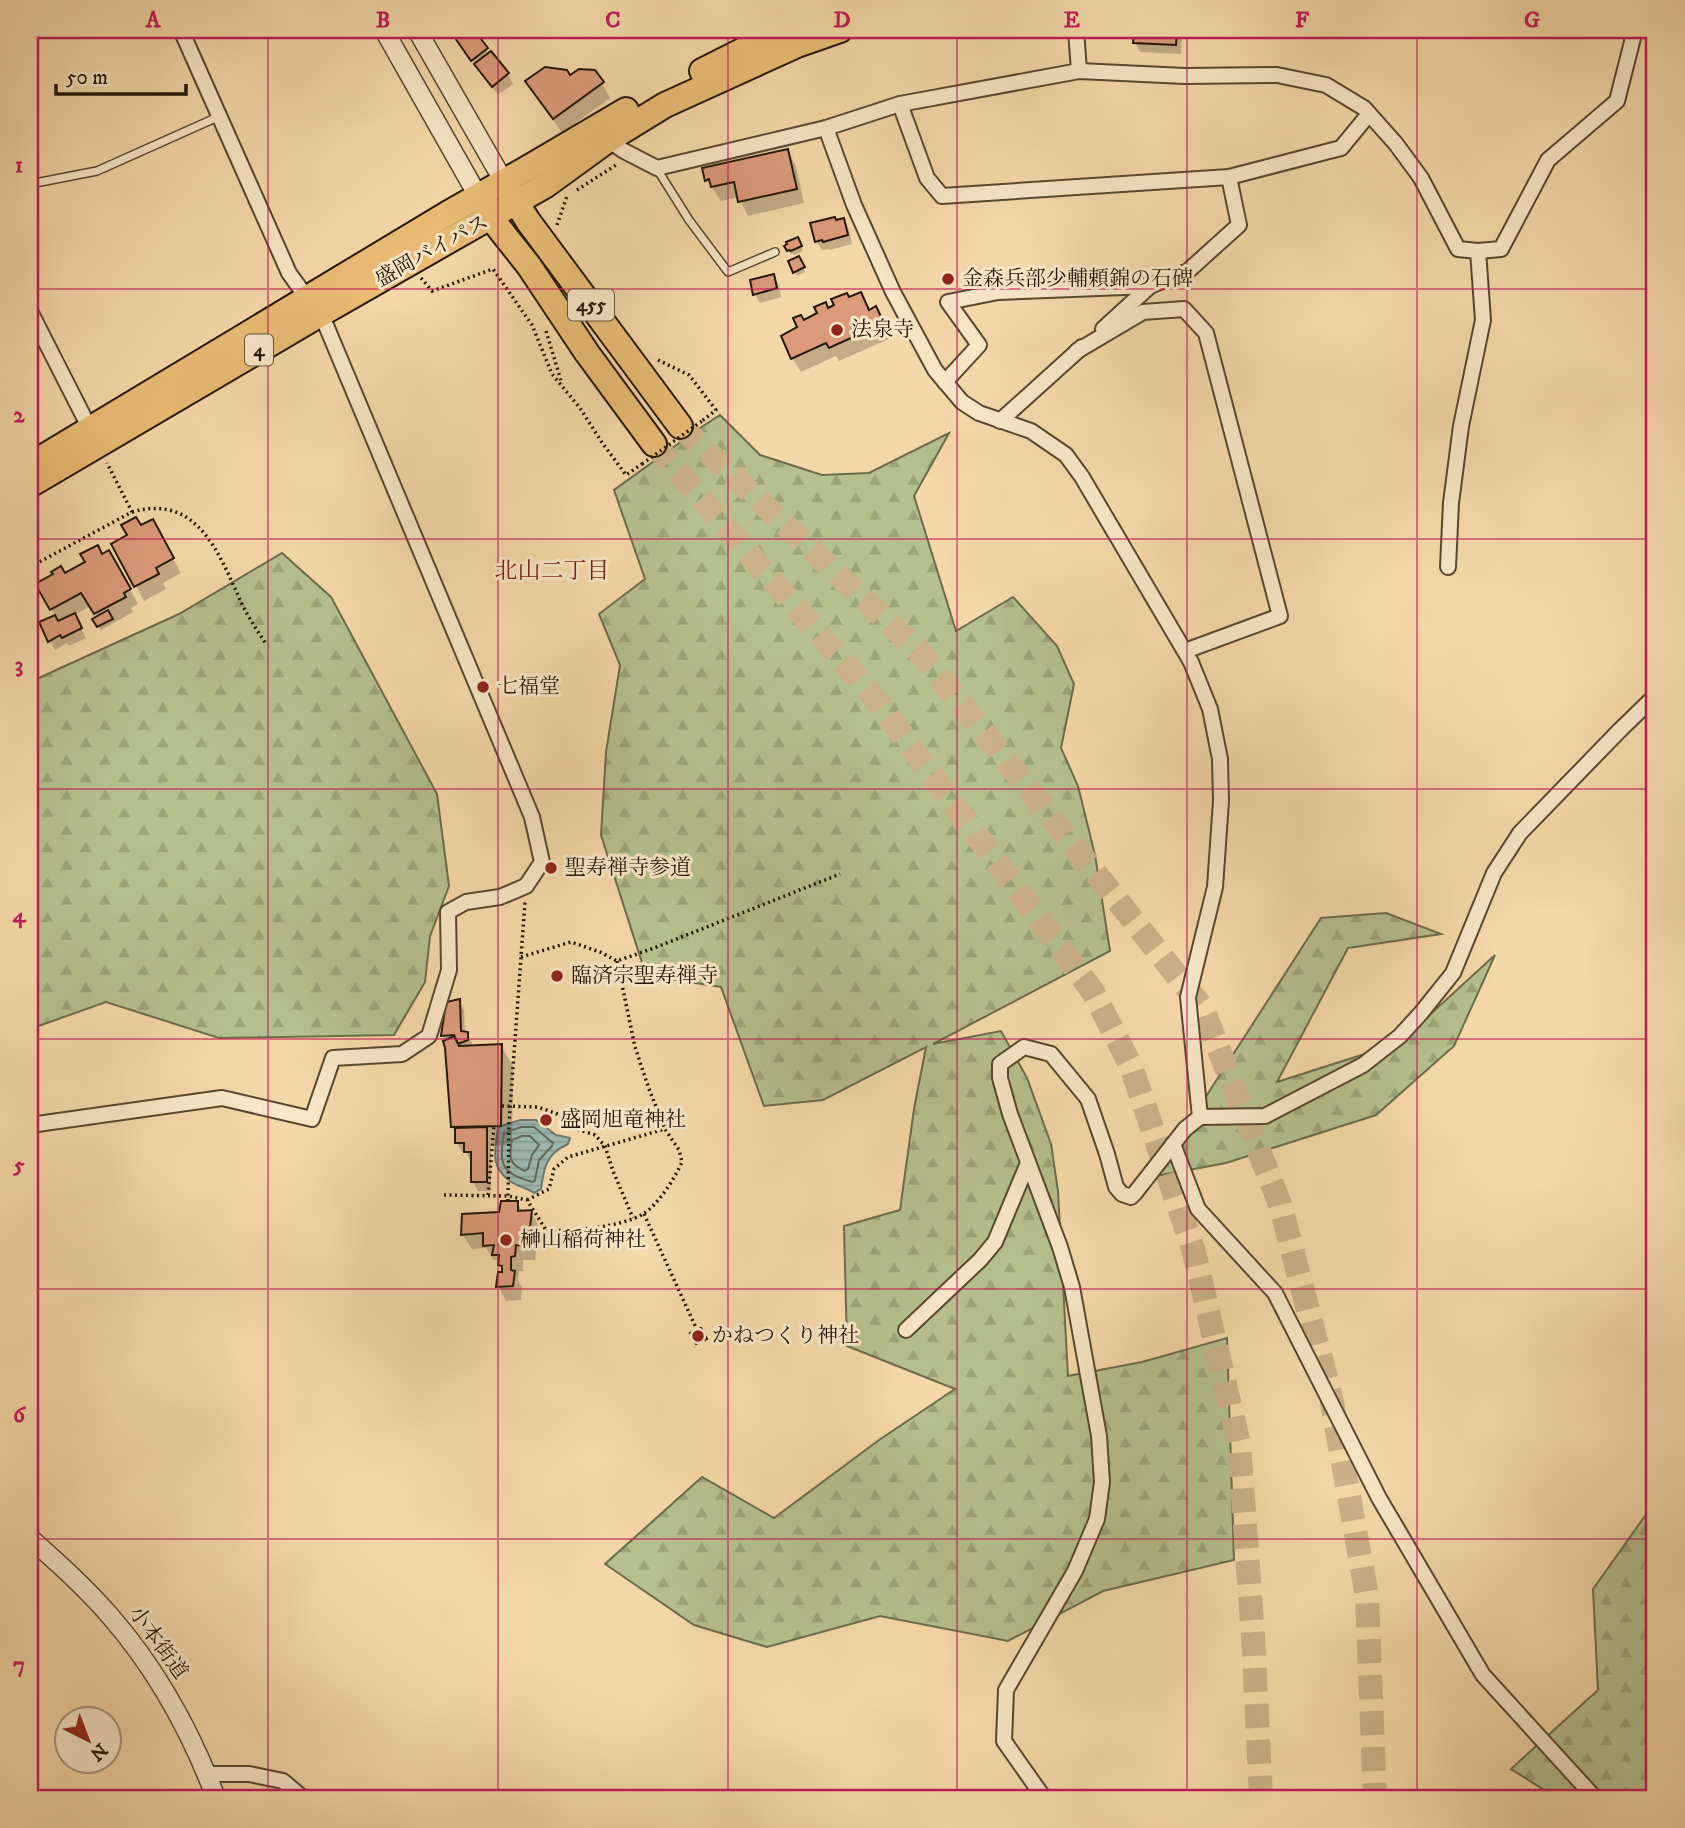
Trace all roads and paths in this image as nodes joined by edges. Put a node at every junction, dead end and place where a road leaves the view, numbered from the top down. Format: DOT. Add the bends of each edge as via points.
graph roads {
  1 [pos="181,30"];
  2 [pos="384,30"];
  3 [pos="417,30"];
  4 [pos="783,30"];
  5 [pos="840,30"];
  6 [pos="1076,30"];
  7 [pos="1635,30"];
  8 [pos="1079,71"];
  9 [pos="900,104"];
  10 [pos="1369,114"];
  11 [pos="220,116"];
  12 [pos="826,128"];
  13 [pos="608,140"];
  14 [pos="656,168"];
  15 [pos="625,169"];
  16 [pos="1229,177"];
  17 [pos="30,184"];
  18 [pos="510,192"];
  19 [pos="478,196"];
  20 [pos="491,218"];
  21 [pos="555,232"];
  22 [pos="1478,251"];
  23 [pos="775,252"];
  24 [pos="415,271"];
  25 [pos="1150,286"];
  26 [pos="314,306"];
  27 [pos="30,311"];
  28 [pos="546,330"];
  29 [pos="1077,351"];
  30 [pos="654,358"];
  31 [pos="945,382"];
  32 [pos="562,387"];
  33 [pos="1000,421"];
  34 [pos="691,423"];
  35 [pos="90,429"];
  36 [pos="648,454"];
  37 [pos="103,455"];
  38 [pos="30,465"];
  39 [pos="30,485"];
  40 [pos="132,512"];
  41 [pos="30,567"];
  42 [pos="1448,567"];
  43 [pos="266,644"];
  44 [pos="1185,651"];
  45 [pos="1655,696"];
  46 [pos="840,874"];
  47 [pos="526,886"];
  48 [pos="521,957"];
  49 [pos="617,961"];
  50 [pos="502,1106"];
  51 [pos="511,1107"];
  52 [pos="1200,1117"];
  53 [pos="30,1125"];
  54 [pos="494,1126"];
  55 [pos="665,1129"];
  56 [pos="1173,1144"];
  57 [pos="605,1146"];
  58 [pos="1028,1163"];
  59 [pos="444,1195"];
  60 [pos="488,1195"];
  61 [pos="508,1198"];
  62 [pos="527,1200"];
  63 [pos="644,1214"];
  64 [pos="633,1218"];
  65 [pos="906,1329"];
  66 [pos="696,1330"];
  67 [pos="30,1538"];
  68 [pos="207,1774"];
  69 [pos="216,1798"];
  70 [pos="303,1798"];
  71 [pos="1044,1798"];
  72 [pos="1595,1798"];
  1 -- 11 [label="street"];
  2 -- 19 [label="street"];
  3 -- 18 [label="street"];
  4 -- 18 [label="highway, 盛岡バイパス / 4" via="619,114"];
  5 -- 13 [label="highway, 盛岡バイパス / 4" via="676,99"];
  6 -- 8 [label="street"];
  7 -- 22 [label="street" via="1617,101 1548,160 1501,249"];
  8 -- 9 [label="street"];
  8 -- 10 [label="street" via="1277,75 1326,85"];
  9 -- 12 [label="street"];
  9 -- 16 [label="street" via="928,178 942,196"];
  10 -- 16 [label="street" via="1341,148"];
  10 -- 22 [label="street" via="1421,178 1458,249"];
  11 -- 17 [label="lane" via="97,171"];
  11 -- 26 [label="street" via="289,272"];
  12 -- 14 [label="street"];
  12 -- 31 [label="street" via="893,292"];
  13 -- 14 [label="street"];
  13 -- 18 [label="highway, 盛岡バイパス / 4" via="546,185"];
  14 -- 23 [label="lane" via="728,272"];
  15 -- 21 [label="path" via="616,166 567,196"];
  16 -- 25 [label="street" via="1239,225 1188,271"];
  18 -- 19 [label="highway, 盛岡バイパス / 4"];
  18 -- 20 [label="highway, 盛岡バイパス / 4"];
  18 -- 34 [label="highway, 455" via="528,222"];
  19 -- 20 [label="highway, 455"];
  19 -- 26 [label="highway, 盛岡バイパス / 4"];
  20 -- 26 [label="highway, 盛岡バイパス / 4"];
  20 -- 36 [label="highway, 455" via="587,353"];
  22 -- 42 [label="street" via="1483,320 1461,426"];
  24 -- 32 [label="path" via="432,291 493,269 532,325"];
  25 -- 29 [label="street"];
  25 -- 31 [label="street" via="998,292 948,302 979,345"];
  26 -- 35 [label="highway, 盛岡バイパス / 4"];
  26 -- 39 [label="highway, 盛岡バイパス / 4"];
  26 -- 47 [label="street" via="532,817 542,862"];
  27 -- 35 [label="street"];
  28 -- 32 [label="path"];
  29 -- 33 [label="street"];
  29 -- 44 [label="street" via="1143,312 1184,309 1206,333 1280,616"];
  30 -- 34 [label="path" via="689,375 716,410"];
  31 -- 33 [label="street" via="962,402"];
  32 -- 36 [label="path" via="626,475"];
  33 -- 44 [label="street" via="1031,431 1066,455"];
  34 -- 36 [label="path, bridge"];
  35 -- 38 [label="highway, 盛岡バイパス / 4"];
  37 -- 40 [label="path"];
  40 -- 41 [label="path"];
  40 -- 43 [label="path" via="167,509 198,525 216,548"];
  44 -- 52 [label="street" via="1210,709 1220,759 1215,887 1188,997"];
  45 -- 52 [label="street" via="1520,833 1494,873 1453,973 1400,1036 1363,1065 1265,1116"];
  46 -- 49 [label="path"];
  47 -- 48 [label="path"];
  47 -- 53 [label="street" via="500,897 466,902 449,912 449,970 429,1035 402,1054 333,1058 312,1119 222,1098"];
  48 -- 49 [label="path" via="571,942"];
  48 -- 51 [label="path"];
  49 -- 55 [label="path" via="635,1047"];
  50 -- 51 [label="path"];
  51 -- 57 [label="path" via="538,1107 560,1115"];
  51 -- 61 [label="path"];
  52 -- 56 [label="street"];
  54 -- 60 [label="path"];
  55 -- 57 [label="path"];
  55 -- 63 [label="path" via="682,1162 674,1180"];
  56 -- 58 [label="street" via="1131,1197 1122,1194 1088,1098 1051,1054 1024,1047 1000,1063 1000,1078"];
  56 -- 72 [label="street" via="1198,1209 1275,1293 1379,1498 1483,1675"];
  57 -- 62 [label="path" via="568,1157 554,1169 549,1189"];
  57 -- 64 [label="path"];
  58 -- 65 [label="street" via="995,1242"];
  58 -- 71 [label="street" via="1072,1287 1100,1436 1102,1482 1097,1518 1075,1571 1006,1690 1004,1741"];
  59 -- 60 [label="path"];
  60 -- 61 [label="path"];
  61 -- 62 [label="path"];
  62 -- 64 [label="path" via="546,1230 592,1228"];
  63 -- 64 [label="path"];
  63 -- 66 [label="path"];
  67 -- 68 [label="street, 小本街道" via="80,1584 146,1661"];
  68 -- 69 [label="street, 小本街道"];
  68 -- 70 [label="street" via="249,1774 284,1781"];
}
